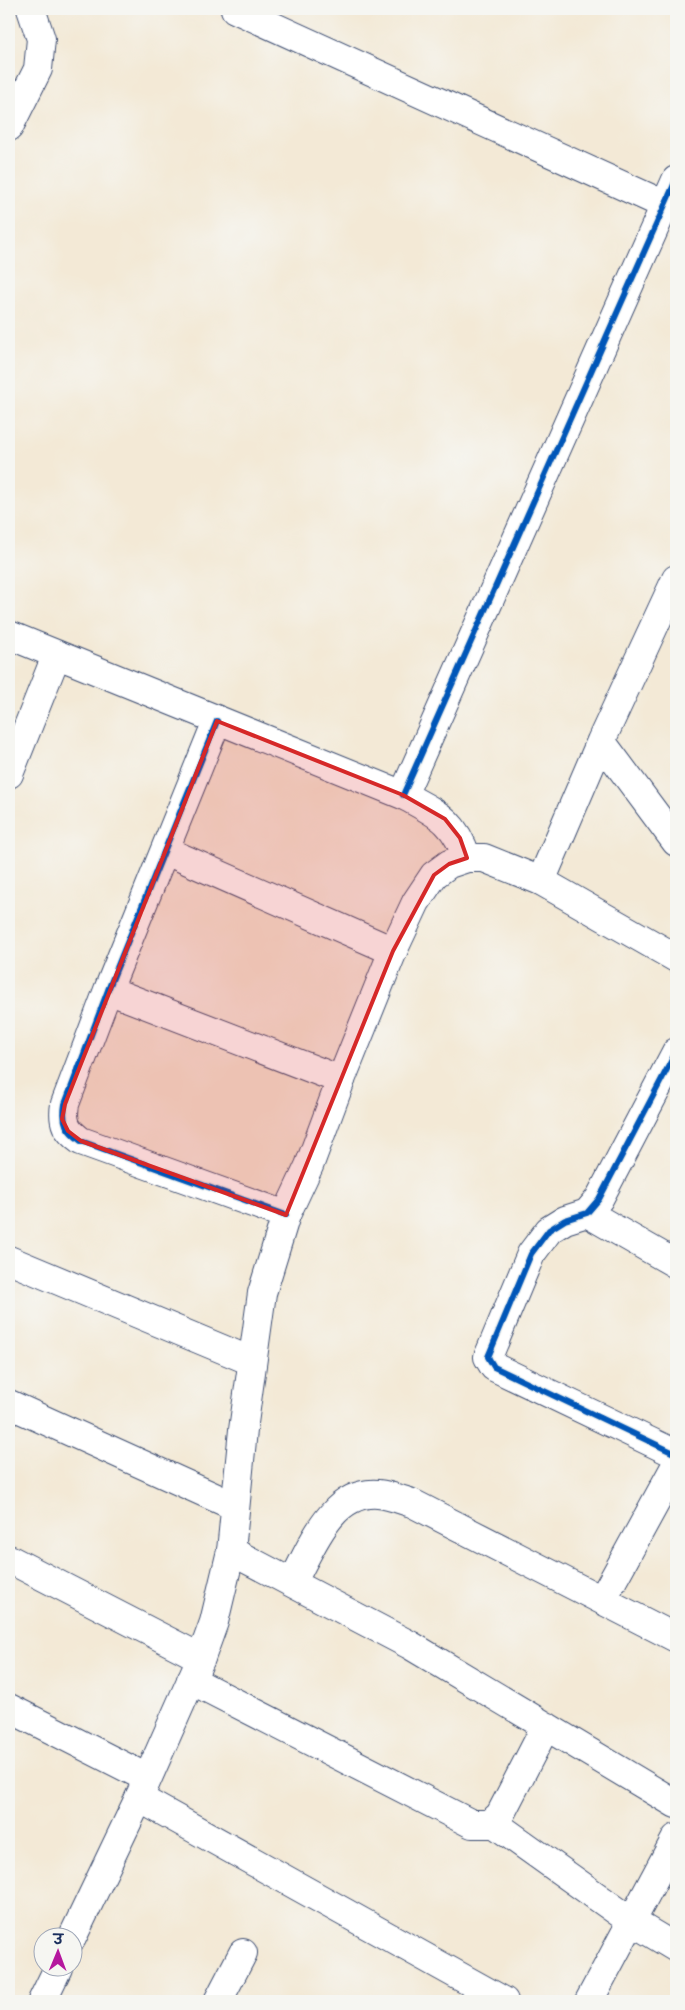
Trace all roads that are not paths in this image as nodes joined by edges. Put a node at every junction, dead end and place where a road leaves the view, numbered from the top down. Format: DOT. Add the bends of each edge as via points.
graph roads {
  1 [pos="31,9"];
  2 [pos="235,9"];
  3 [pos="9,127"];
  4 [pos="676,180"];
  5 [pos="671,208"];
  6 [pos="676,579"];
  7 [pos="9,635"];
  8 [pos="56,656"];
  9 [pos="217,721"];
  10 [pos="601,741"];
  11 [pos="9,774"];
  12 [pos="403,795"];
  13 [pos="676,842"];
  14 [pos="166,852"];
  15 [pos="467,858"];
  16 [pos="541,881"];
  17 [pos="393,951"];
  18 [pos="675,954"];
  19 [pos="108,990"];
  20 [pos="676,1052"];
  21 [pos="340,1080"];
  22 [pos="587,1213"];
  23 [pos="286,1215"];
  24 [pos="9,1260"];
  25 [pos="676,1264"];
  26 [pos="251,1361"];
  27 [pos="9,1404"];
  28 [pos="676,1454"];
  29 [pos="676,1464"];
  30 [pos="234,1506"];
  31 [pos="231,1551"];
  32 [pos="9,1559"];
  33 [pos="292,1582"];
  34 [pos="602,1600"];
  35 [pos="676,1638"];
  36 [pos="196,1669"];
  37 [pos="9,1708"];
  38 [pos="546,1726"];
  39 [pos="143,1788"];
  40 [pos="676,1804"];
  41 [pos="490,1824"];
  42 [pos="676,1838"];
  43 [pos="631,1921"];
  44 [pos="77,1928"];
  45 [pos="676,1948"];
  46 [pos="243,1953"];
  47 [pos="53,1978"];
  48 [pos="42,2001"];
  49 [pos="218,2001"];
  50 [pos="504,2001"];
  51 [pos="589,2001"];
  1 -- 3 [label="street" via="41,39 38,68"];
  2 -- 5 [label="street"];
  4 -- 5 [label="street"];
  5 -- 12 [label="street"];
  6 -- 10 [label="street"];
  7 -- 8 [label="street"];
  8 -- 9 [label="street"];
  8 -- 11 [label="street"];
  9 -- 12 [label="street"];
  9 -- 14 [label="street"];
  10 -- 13 [label="street"];
  10 -- 16 [label="street"];
  12 -- 15 [label="street" via="445,819 460,838"];
  14 -- 17 [label="street"];
  14 -- 19 [label="street"];
  15 -- 16 [label="street" via="484,858"];
  15 -- 17 [label="street" via="448,864 434,875 416,902"];
  16 -- 18 [label="street"];
  17 -- 21 [label="street"];
  19 -- 21 [label="street"];
  19 -- 23 [label="street" via="65,1104 62,1118 68,1131 81,1141"];
  20 -- 22 [label="street" via="599,1199"];
  21 -- 23 [label="street" via="309,1166"];
  22 -- 25 [label="street"];
  22 -- 28 [label="street" via="565,1220 550,1230 531,1254 488,1357 494,1367"];
  23 -- 26 [label="street" via="262,1293"];
  24 -- 26 [label="street"];
  26 -- 30 [label="street"];
  27 -- 30 [label="street"];
  29 -- 34 [label="street"];
  30 -- 31 [label="street"];
  31 -- 33 [label="street"];
  31 -- 36 [label="street" via="214,1622"];
  32 -- 36 [label="street"];
  33 -- 34 [label="street" via="332,1514 350,1498 378,1494 412,1502"];
  33 -- 38 [label="street" via="410,1645"];
  34 -- 35 [label="street"];
  36 -- 39 [label="street"];
  36 -- 41 [label="street" via="472,1824"];
  37 -- 39 [label="street"];
  38 -- 40 [label="street"];
  38 -- 41 [label="street" via="500,1815"];
  39 -- 44 [label="street"];
  39 -- 50 [label="street"];
  41 -- 43 [label="street" via="495,1824"];
  42 -- 43 [label="street"];
  43 -- 45 [label="street"];
  43 -- 51 [label="street"];
  46 -- 49 [label="street"];
  47 -- 48 [label="street"];
}
